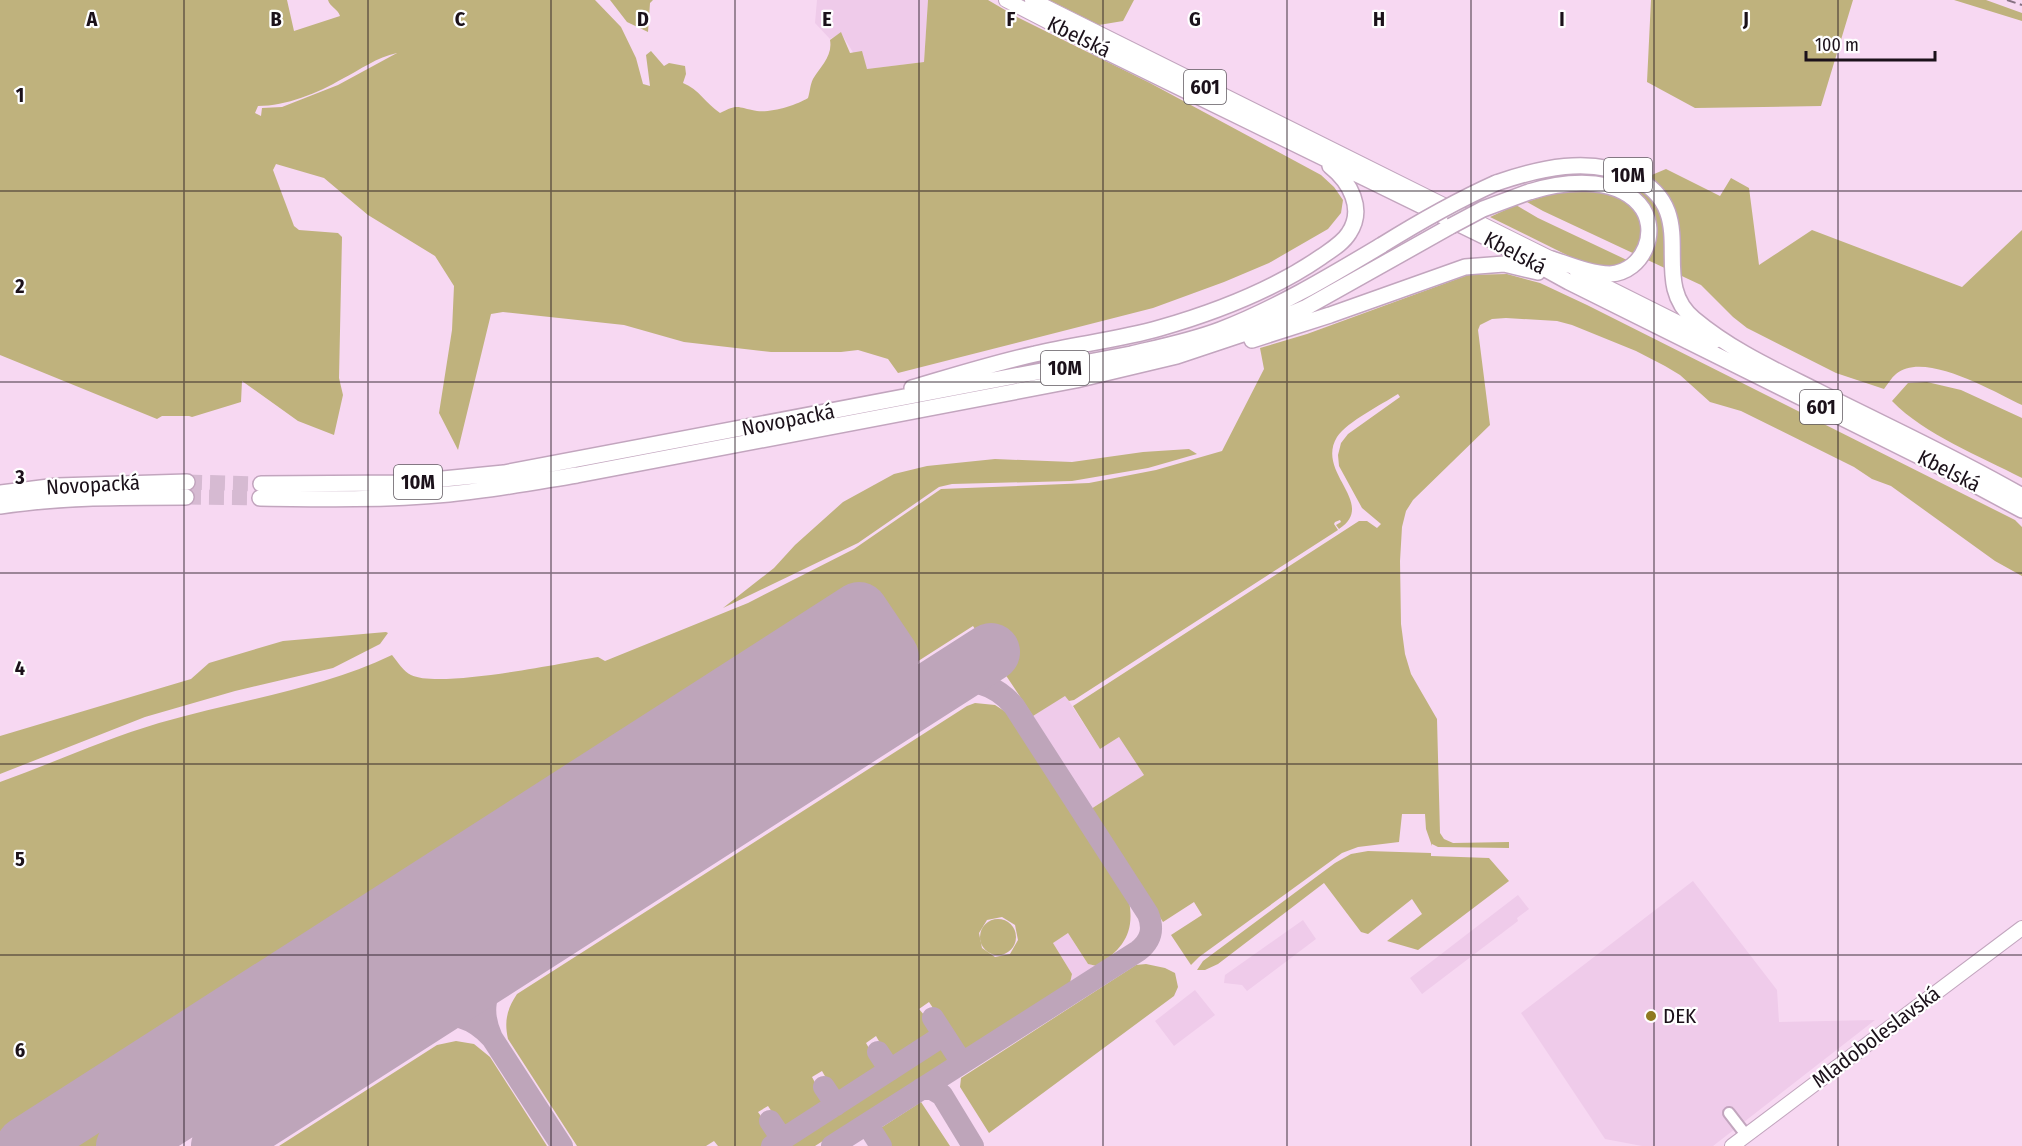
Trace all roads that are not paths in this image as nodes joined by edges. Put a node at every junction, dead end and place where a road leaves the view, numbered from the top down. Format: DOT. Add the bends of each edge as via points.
graph roads {
  1 [pos="1006,0"];
  2 [pos="1032,0"];
  3 [pos="1098,47"];
  4 [pos="1299,146"];
  5 [pos="1552,259"];
  6 [pos="1569,282"];
  7 [pos="1739,352"];
  8 [pos="1155,362"];
  9 [pos="817,415"];
  10 [pos="1996,488"];
  11 [pos="0,493"];
  12 [pos="2022,494"];
  13 [pos="0,506"];
  14 [pos="2022,510"];
  15 [pos="2022,518"];
  16 [pos="2022,928"];
  17 [pos="1729,1113"];
  18 [pos="1746,1135"];
  19 [pos="1731,1146"];
  1 -- 3 [label="main road, Kbelská / 601"];
  2 -- 5 [label="main road, Kbelská / 601"];
  3 -- 4 [label="highway, Kbelská / 601"];
  4 -- 6 [label="highway, Kbelská / 601"];
  4 -- 9 [label="highway, 10M" via="1342,178 1354,197 1356,215 1342,242 1287,277 1222,308 1158,329 1034,354"];
  5 -- 7 [label="main road, Kbelská / 601"];
  5 -- 8 [label="highway, 10M, bridge" via="1600,273 1628,269 1640,258 1648,241 1644,211 1628,195 1589,184 1564,183 1529,192 1429,237 1305,308 1198,350"];
  6 -- 8 [label="highway, 10M" via="1520,267 1474,266 1223,349"];
  6 -- 10 [label="highway, Kbelská / 601"];
  7 -- 9 [label="highway, Novopacká / 10M, bridge" via="1686,313 1675,292 1671,271 1672,228 1667,211 1648,187 1634,177 1602,168 1565,166 1531,172 1467,196 1303,291 1244,320 1195,338 1088,363"];
  7 -- 10 [label="highway, Kbelská / 601"];
  8 -- 9 [label="highway, Novopacká / 10M" via="504,487 400,498 260,491 448,480 574,461"];
  10 -- 12 [label="highway, Kbelská / 601"];
  10 -- 14 [label="highway, Kbelská / 601"];
  10 -- 15 [label="highway"];
  11 -- 13 [label="highway, Novopacká" via="67,485 186,489"];
  16 -- 18 [label="main road, Mladoboleslavská"];
  17 -- 18 [label="street"];
  18 -- 19 [label="main road, Mladoboleslavská"];
}
